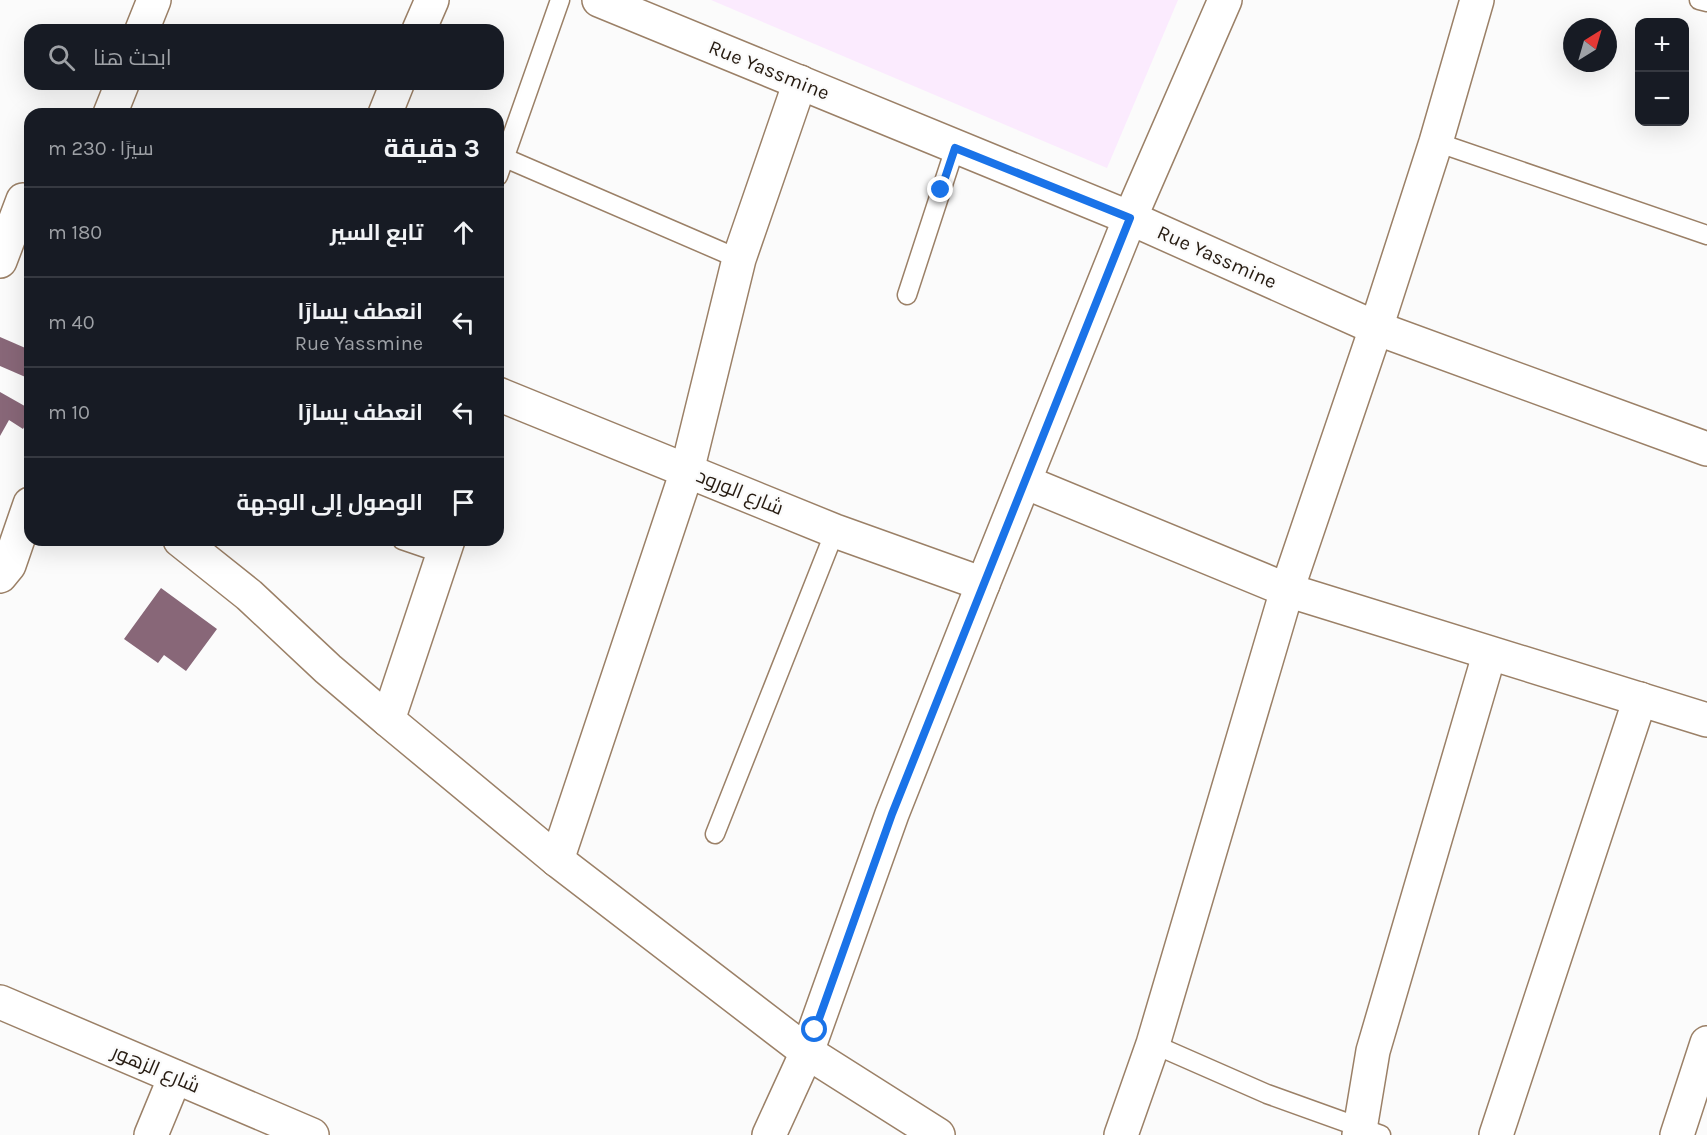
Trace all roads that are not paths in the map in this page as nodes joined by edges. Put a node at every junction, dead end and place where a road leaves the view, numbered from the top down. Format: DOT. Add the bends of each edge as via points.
graph roads {
  1 [pos="154,0"];
  2 [pos="432,0"];
  3 [pos="560,0"];
  4 [pos="599,0"];
  5 [pos="1225,0"];
  6 [pos="1477,0"];
  7 [pos="1699,0"];
  8 [pos="1707,2"];
  9 [pos="144,24"];
  10 [pos="422,24"];
  11 [pos="800,82"];
  12 [pos="120,90"];
  13 [pos="395,90"];
  14 [pos="113,108"];
  15 [pos="387,108"];
  16 [pos="1436,142"];
  17 [pos="955,148"];
  18 [pos="505,158"];
  19 [pos="18,198"];
  20 [pos="1130,218"];
  21 [pos="1707,235"];
  22 [pos="739,259"];
  23 [pos="0,261"];
  24 [pos="907,295"];
  25 [pos="1376,328"];
  26 [pos="504,396"];
  27 [pos="1707,449"];
  28 [pos="687,471"];
  29 [pos="1025,482"];
  30 [pos="24,521"];
  31 [pos="835,531"];
  32 [pos="191,546"];
  33 [pos="446,547"];
  34 [pos="0,576"];
  35 [pos="983,585"];
  36 [pos="1287,590"];
  37 [pos="1489,655"];
  38 [pos="1640,699"];
  39 [pos="388,720"];
  40 [pos="1707,720"];
  41 [pos="715,834"];
  42 [pos="557,860"];
  43 [pos="0,1002"];
  44 [pos="1707,1043"];
  45 [pos="1153,1044"];
  46 [pos="807,1052"];
  47 [pos="176,1077"];
  48 [pos="1366,1133"];
  49 [pos="151,1135"];
  50 [pos="312,1135"];
  51 [pos="769,1135"];
  52 [pos="938,1135"];
  53 [pos="1121,1135"];
  54 [pos="1496,1135"];
  55 [pos="1677,1135"];
  1 -- 9 [label="street"];
  2 -- 10 [label="street"];
  3 -- 18 [label="lane"];
  4 -- 11 [label="street, Rue Yassmine"];
  5 -- 20 [label="street"];
  6 -- 16 [label="street"];
  7 -- 8 [label="lane"];
  11 -- 17 [label="street, Rue Yassmine"];
  11 -- 22 [label="street"];
  12 -- 14 [label="street"];
  13 -- 15 [label="street"];
  16 -- 21 [label="lane"];
  16 -- 25 [label="street"];
  17 -- 20 [label="street, Rue Yassmine"];
  17 -- 24 [label="lane"];
  18 -- 22 [label="lane"];
  19 -- 23 [label="street"];
  20 -- 25 [label="street, Rue Yassmine"];
  20 -- 29 [label="street"];
  22 -- 28 [label="street"];
  25 -- 27 [label="street, Rue Yassmine"];
  25 -- 36 [label="street"];
  26 -- 28 [label="street, شارع الورود"];
  28 -- 31 [label="street, شارع الورود"];
  28 -- 42 [label="street"];
  29 -- 35 [label="street"];
  29 -- 36 [label="street"];
  30 -- 34 [label="street" via="9,565"];
  31 -- 35 [label="street, شارع الورود"];
  31 -- 41 [label="lane"];
  32 -- 39 [label="street"];
  33 -- 39 [label="street"];
  35 -- 46 [label="street" via="892,814"];
  36 -- 37 [label="street"];
  36 -- 45 [label="street"];
  37 -- 38 [label="street"];
  37 -- 48 [label="street" via="1373,1051"];
  38 -- 40 [label="street"];
  38 -- 54 [label="street"];
  39 -- 42 [label="street"];
  42 -- 46 [label="street"];
  43 -- 47 [label="street, شارع الزهور"];
  44 -- 55 [label="street"];
  45 -- 48 [label="lane"];
  45 -- 53 [label="street"];
  46 -- 51 [label="street"];
  46 -- 52 [label="street"];
  47 -- 49 [label="street"];
  47 -- 50 [label="street, شارع الزهور"];
}
